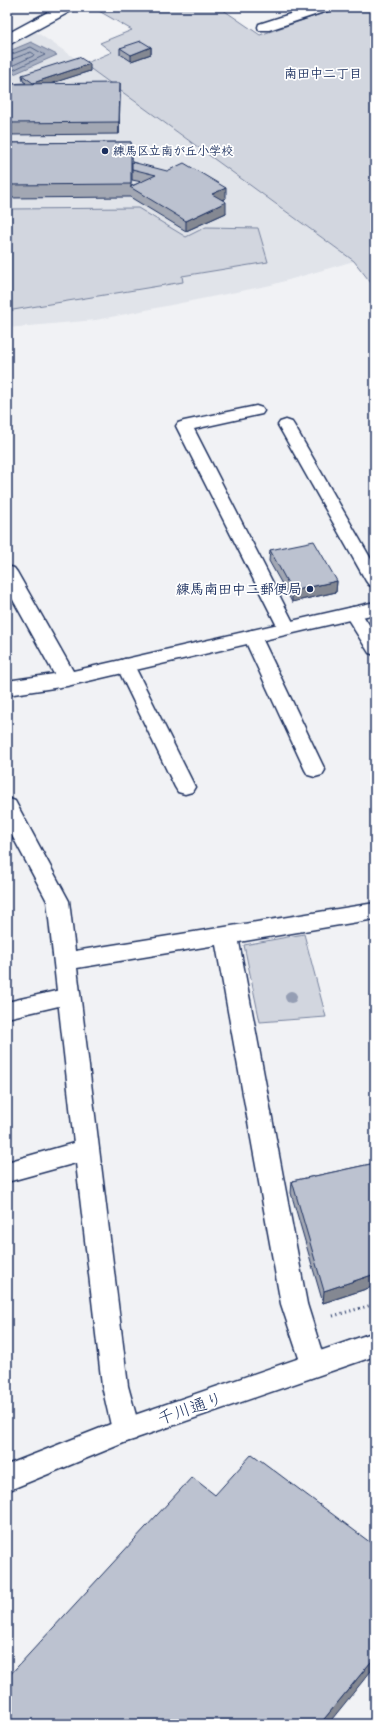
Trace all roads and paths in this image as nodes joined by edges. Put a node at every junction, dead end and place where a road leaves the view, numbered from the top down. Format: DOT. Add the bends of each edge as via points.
graph roads {
  1 [pos="68,7"];
  2 [pos="325,7"];
  3 [pos="264,27"];
  4 [pos="7,40"];
  5 [pos="256,411"];
  6 [pos="286,425"];
  7 [pos="7,572"];
  8 [pos="375,581"];
  9 [pos="375,608"];
  10 [pos="353,613"];
  11 [pos="287,628"];
  12 [pos="252,636"];
  13 [pos="375,649"];
  14 [pos="125,665"];
  15 [pos="67,678"];
  16 [pos="7,688"];
  17 [pos="315,770"];
  18 [pos="185,787"];
  19 [pos="7,806"];
  20 [pos="375,911"];
  21 [pos="226,935"];
  22 [pos="65,961"];
  23 [pos="69,996"];
  24 [pos="7,1010"];
  25 [pos="87,1150"];
  26 [pos="7,1172"];
  27 [pos="375,1304"];
  28 [pos="330,1316"];
  29 [pos="375,1344"];
  30 [pos="313,1365"];
  31 [pos="126,1430"];
  32 [pos="7,1478"];
  1 -- 4 [label="street"];
  2 -- 3 [label="lane"];
  5 -- 11 [label="lane" via="184,426"];
  6 -- 8 [label="lane"];
  7 -- 15 [label="street"];
  9 -- 10 [label="street"];
  10 -- 11 [label="street"];
  10 -- 13 [label="lane"];
  11 -- 12 [label="street"];
  12 -- 14 [label="street"];
  12 -- 17 [label="lane"];
  14 -- 15 [label="street"];
  14 -- 18 [label="lane"];
  15 -- 16 [label="street"];
  19 -- 22 [label="street" via="58,901"];
  20 -- 21 [label="street"];
  21 -- 22 [label="street"];
  21 -- 30 [label="street" via="294,1304"];
  22 -- 23 [label="street"];
  23 -- 24 [label="lane"];
  23 -- 25 [label="street"];
  25 -- 26 [label="street"];
  25 -- 31 [label="street" via="115,1386"];
  27 -- 28 [label="path"];
  29 -- 30 [label="street, 千川通り"];
  30 -- 31 [label="street, 千川通り"];
  31 -- 32 [label="street, 千川通り"];
}
